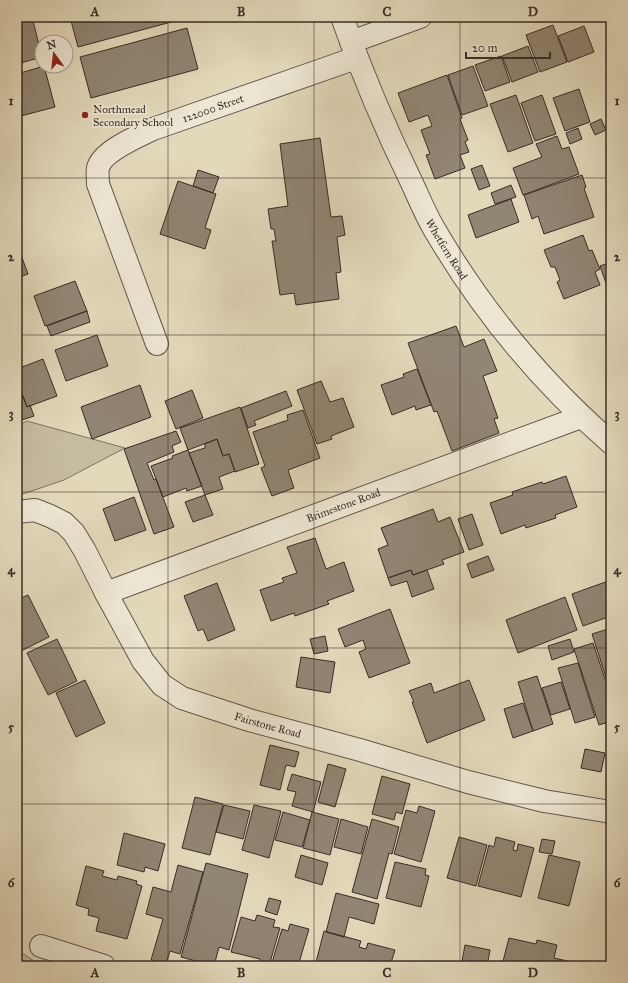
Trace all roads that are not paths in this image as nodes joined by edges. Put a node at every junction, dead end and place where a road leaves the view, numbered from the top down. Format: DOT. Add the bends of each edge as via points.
graph roads {
  1 [pos="342,17"];
  2 [pos="420,17"];
  3 [pos="354,50"];
  4 [pos="157,344"];
  5 [pos="580,416"];
  6 [pos="611,443"];
  7 [pos="17,512"];
  8 [pos="106,593"];
  9 [pos="611,812"];
  10 [pos="41,946"];
  11 [pos="104,966"];
  1 -- 3 [label="street, Whetfern Road"];
  2 -- 3 [label="street, 122000 Street"];
  3 -- 4 [label="street, 122000 Street" via="153,129 124,143 107,155 98,167 98,184"];
  3 -- 5 [label="street, Whetfern Road" via="397,153 432,226 454,261 526,358"];
  5 -- 6 [label="street, Whetfern Road"];
  5 -- 8 [label="street, Brimestone Road"];
  7 -- 8 [label="street, Fairstone Road" via="35,510 64,523 85,551"];
  8 -- 9 [label="street, Fairstone Road" via="143,661 162,685 182,698 249,720 472,783 544,801"];
  10 -- 11 [label="street"];
}
